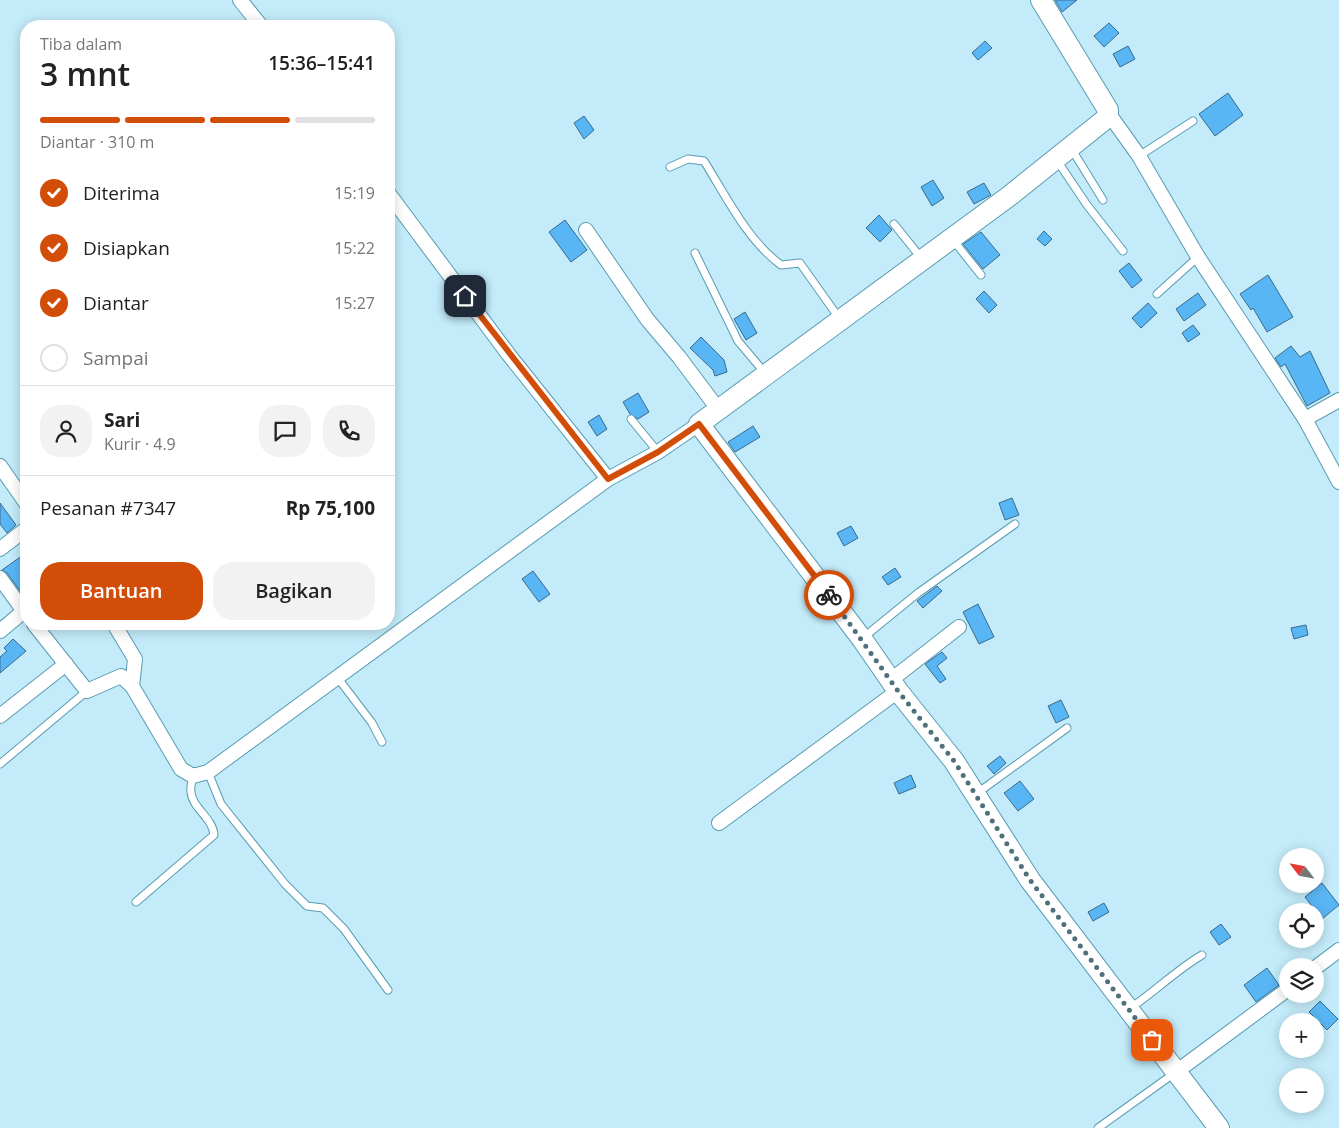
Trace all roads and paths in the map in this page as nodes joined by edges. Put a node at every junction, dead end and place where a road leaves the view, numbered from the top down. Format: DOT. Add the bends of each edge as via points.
graph roads {
  1 [pos="240,0"];
  2 [pos="1041,0"];
  3 [pos="256,20"];
  4 [pos="1109,114"];
  5 [pos="1193,121"];
  6 [pos="1063,154"];
  7 [pos="1139,156"];
  8 [pos="670,168"];
  9 [pos="1103,200"];
  10 [pos="395,202"];
  11 [pos="894,224"];
  12 [pos="586,230"];
  13 [pos="951,237"];
  14 [pos="1123,251"];
  15 [pos="695,253"];
  16 [pos="1198,257"];
  17 [pos="922,260"];
  18 [pos="981,276"];
  19 [pos="1156,294"];
  20 [pos="840,318"];
  21 [pos="765,373"];
  22 [pos="1339,400"];
  23 [pos="718,409"];
  24 [pos="631,418"];
  25 [pos="1305,419"];
  26 [pos="699,424"];
  27 [pos="658,452"];
  28 [pos="0,466"];
  29 [pos="608,479"];
  30 [pos="1339,482"];
  31 [pos="20,494"];
  32 [pos="1015,524"];
  33 [pos="20,534"];
  34 [pos="0,549"];
  35 [pos="0,578"];
  36 [pos="20,606"];
  37 [pos="20,617"];
  38 [pos="959,627"];
  39 [pos="39,630"];
  40 [pos="118,630"];
  41 [pos="0,631"];
  42 [pos="862,639"];
  43 [pos="66,664"];
  44 [pos="337,677"];
  45 [pos="894,685"];
  46 [pos="132,686"];
  47 [pos="87,691"];
  48 [pos="0,716"];
  49 [pos="1067,728"];
  50 [pos="382,742"];
  51 [pos="0,764"];
  52 [pos="208,772"];
  53 [pos="193,776"];
  54 [pos="976,794"];
  55 [pos="719,823"];
  56 [pos="136,902"];
  57 [pos="1339,950"];
  58 [pos="1202,955"];
  59 [pos="1324,961"];
  60 [pos="388,990"];
  61 [pos="1279,996"];
  62 [pos="1129,1009"];
  63 [pos="1176,1072"];
  64 [pos="1098,1128"];
  65 [pos="1219,1128"];
  1 -- 3 [label="street"];
  2 -- 4 [label="street"];
  4 -- 6 [label="street"];
  4 -- 7 [label="street"];
  5 -- 7 [label="lane"];
  6 -- 9 [label="lane"];
  6 -- 13 [label="street"];
  6 -- 14 [label="lane" via="1087,205"];
  7 -- 16 [label="street"];
  8 -- 20 [label="lane" via="688,159 704,161 763,250 781,265 800,263"];
  10 -- 29 [label="street" via="509,355"];
  11 -- 17 [label="lane"];
  12 -- 23 [label="street" via="647,319"];
  13 -- 17 [label="street"];
  13 -- 18 [label="lane"];
  15 -- 21 [label="lane" via="738,341"];
  16 -- 19 [label="lane"];
  16 -- 25 [label="street"];
  17 -- 20 [label="street"];
  20 -- 21 [label="street"];
  21 -- 23 [label="street"];
  22 -- 25 [label="street"];
  23 -- 26 [label="street"];
  24 -- 27 [label="lane"];
  25 -- 30 [label="street"];
  26 -- 27 [label="street"];
  26 -- 42 [label="street"];
  27 -- 29 [label="street"];
  28 -- 31 [label="street"];
  29 -- 44 [label="street"];
  32 -- 42 [label="lane" via="918,593"];
  33 -- 34 [label="street"];
  35 -- 36 [label="street"];
  37 -- 41 [label="street"];
  38 -- 45 [label="street"];
  39 -- 43 [label="street"];
  40 -- 46 [label="street" via="135,660"];
  42 -- 45 [label="street"];
  43 -- 47 [label="street"];
  43 -- 48 [label="street"];
  44 -- 50 [label="lane" via="372,723"];
  44 -- 52 [label="street"];
  45 -- 54 [label="street"];
  45 -- 55 [label="street"];
  46 -- 47 [label="street" via="121,676"];
  46 -- 53 [label="street" via="181,770"];
  47 -- 51 [label="lane"];
  49 -- 54 [label="lane"];
  52 -- 53 [label="street"];
  52 -- 60 [label="lane" via="221,804 269,865 302,903 310,908 324,908"];
  53 -- 56 [label="lane" via="193,800 214,835"];
  54 -- 62 [label="street" via="1025,873"];
  57 -- 59 [label="street"];
  58 -- 62 [label="lane" via="1180,968 1148,997"];
  61 -- 63 [label="street"];
  62 -- 63 [label="street"];
  63 -- 64 [label="lane"];
  63 -- 65 [label="street"];
}
